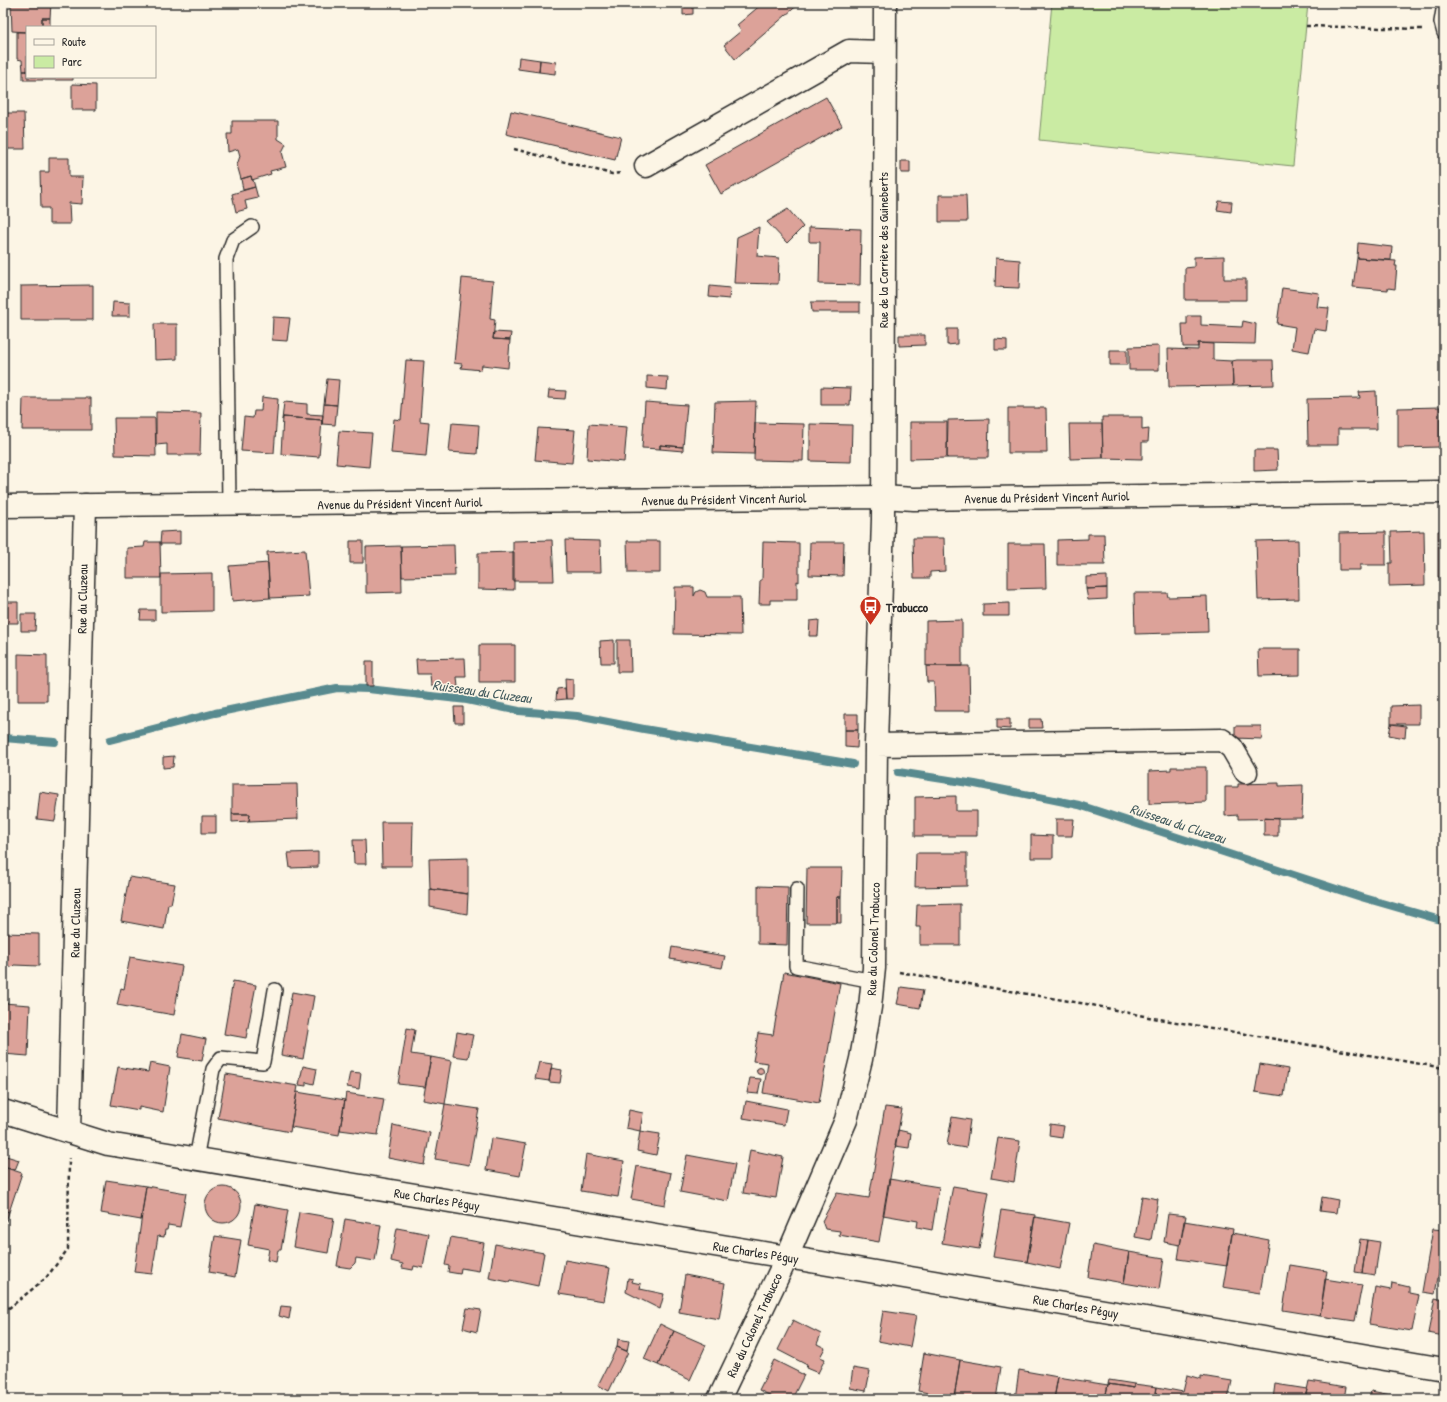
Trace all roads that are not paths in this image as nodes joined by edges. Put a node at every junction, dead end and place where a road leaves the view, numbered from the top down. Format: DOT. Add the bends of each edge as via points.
graph roads {
  1 [pos="885,3"];
  2 [pos="1444,4"];
  3 [pos="1444,31"];
  4 [pos="884,52"];
  5 [pos="646,166"];
  6 [pos="252,226"];
  7 [pos="1444,492"];
  8 [pos="882,497"];
  9 [pos="229,504"];
  10 [pos="85,505"];
  11 [pos="3,506"];
  12 [pos="876,745"];
  13 [pos="1246,772"];
  14 [pos="797,888"];
  15 [pos="874,975"];
  16 [pos="275,990"];
  17 [pos="3,1111"];
  18 [pos="70,1132"];
  19 [pos="196,1159"];
  20 [pos="787,1257"];
  21 [pos="1444,1369"];
  22 [pos="719,1399"];
  1 -- 4 [label="street, Rue de la Carrière des Guineberts"];
  2 -- 3 [label="lane" via="1441,22"];
  4 -- 5 [label="street" via="849,51"];
  4 -- 8 [label="street, Rue de la Carrière des Guineberts"];
  6 -- 9 [label="lane" via="232,240 226,259"];
  7 -- 8 [label="street, Avenue du Président Vincent Auriol" via="914,499"];
  8 -- 9 [label="street, Avenue du Président Vincent Auriol"];
  8 -- 12 [label="street, Rue du Colonel Trabucco"];
  9 -- 10 [label="street, Avenue du Président Vincent Auriol"];
  10 -- 11 [label="street, Avenue du Président Vincent Auriol"];
  10 -- 18 [label="street, Rue du Cluzeau"];
  12 -- 13 [label="street" via="1222,740 1232,748"];
  12 -- 15 [label="street, Rue du Colonel Trabucco"];
  14 -- 15 [label="lane" via="796,966"];
  15 -- 20 [label="street, Rue du Colonel Trabucco" via="861,1059 846,1120"];
  16 -- 19 [label="lane" via="262,1062 221,1058 213,1069"];
  17 -- 18 [label="street, Rue Charles Péguy"];
  18 -- 19 [label="street, Rue Charles Péguy" via="108,1144"];
  19 -- 20 [label="street, Rue Charles Péguy"];
  20 -- 21 [label="street, Rue Charles Péguy"];
  20 -- 22 [label="street, Rue du Colonel Trabucco"];
}
